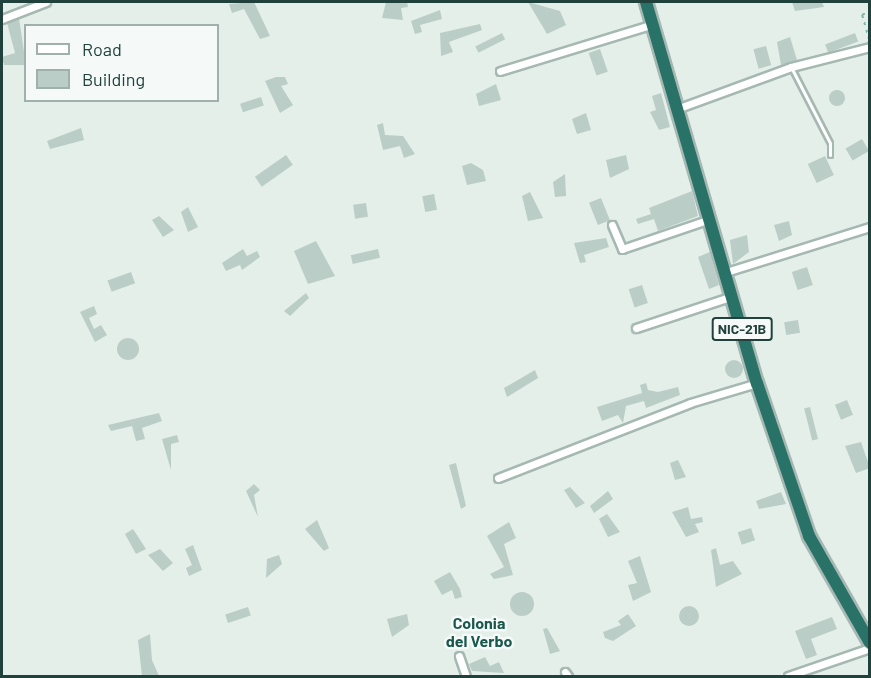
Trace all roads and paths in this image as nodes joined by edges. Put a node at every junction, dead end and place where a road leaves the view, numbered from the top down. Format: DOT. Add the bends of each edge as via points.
graph roads {
  1 [pos="46,2"];
  2 [pos="646,2"];
  3 [pos="870,11"];
  4 [pos="2,19"];
  5 [pos="654,24"];
  6 [pos="870,41"];
  7 [pos="870,47"];
  8 [pos="791,67"];
  9 [pos="500,71"];
  10 [pos="679,108"];
  11 [pos="830,155"];
  12 [pos="710,219"];
  13 [pos="612,225"];
  14 [pos="870,227"];
  15 [pos="726,272"];
  16 [pos="733,296"];
  17 [pos="636,328"];
  18 [pos="757,383"];
  19 [pos="498,478"];
  20 [pos="870,643"];
  21 [pos="870,648"];
  22 [pos="459,656"];
  23 [pos="466,676"];
  24 [pos="788,676"];
  1 -- 4 [label="street"];
  2 -- 5 [label="highway, NIC-21B"];
  3 -- 6 [label="path" via="862,15"];
  5 -- 9 [label="street"];
  5 -- 10 [label="highway, NIC-21B"];
  7 -- 8 [label="street"];
  8 -- 10 [label="street"];
  8 -- 11 [label="lane" via="830,143"];
  10 -- 12 [label="highway, NIC-21B"];
  12 -- 13 [label="street" via="622,249"];
  12 -- 15 [label="highway, NIC-21B"];
  14 -- 15 [label="street"];
  15 -- 16 [label="highway, NIC-21B"];
  16 -- 17 [label="street"];
  16 -- 18 [label="highway, NIC-21B"];
  18 -- 19 [label="street" via="690,403"];
  18 -- 20 [label="highway, NIC-21B" via="809,536"];
  21 -- 24 [label="street"];
  22 -- 23 [label="street"];
}
